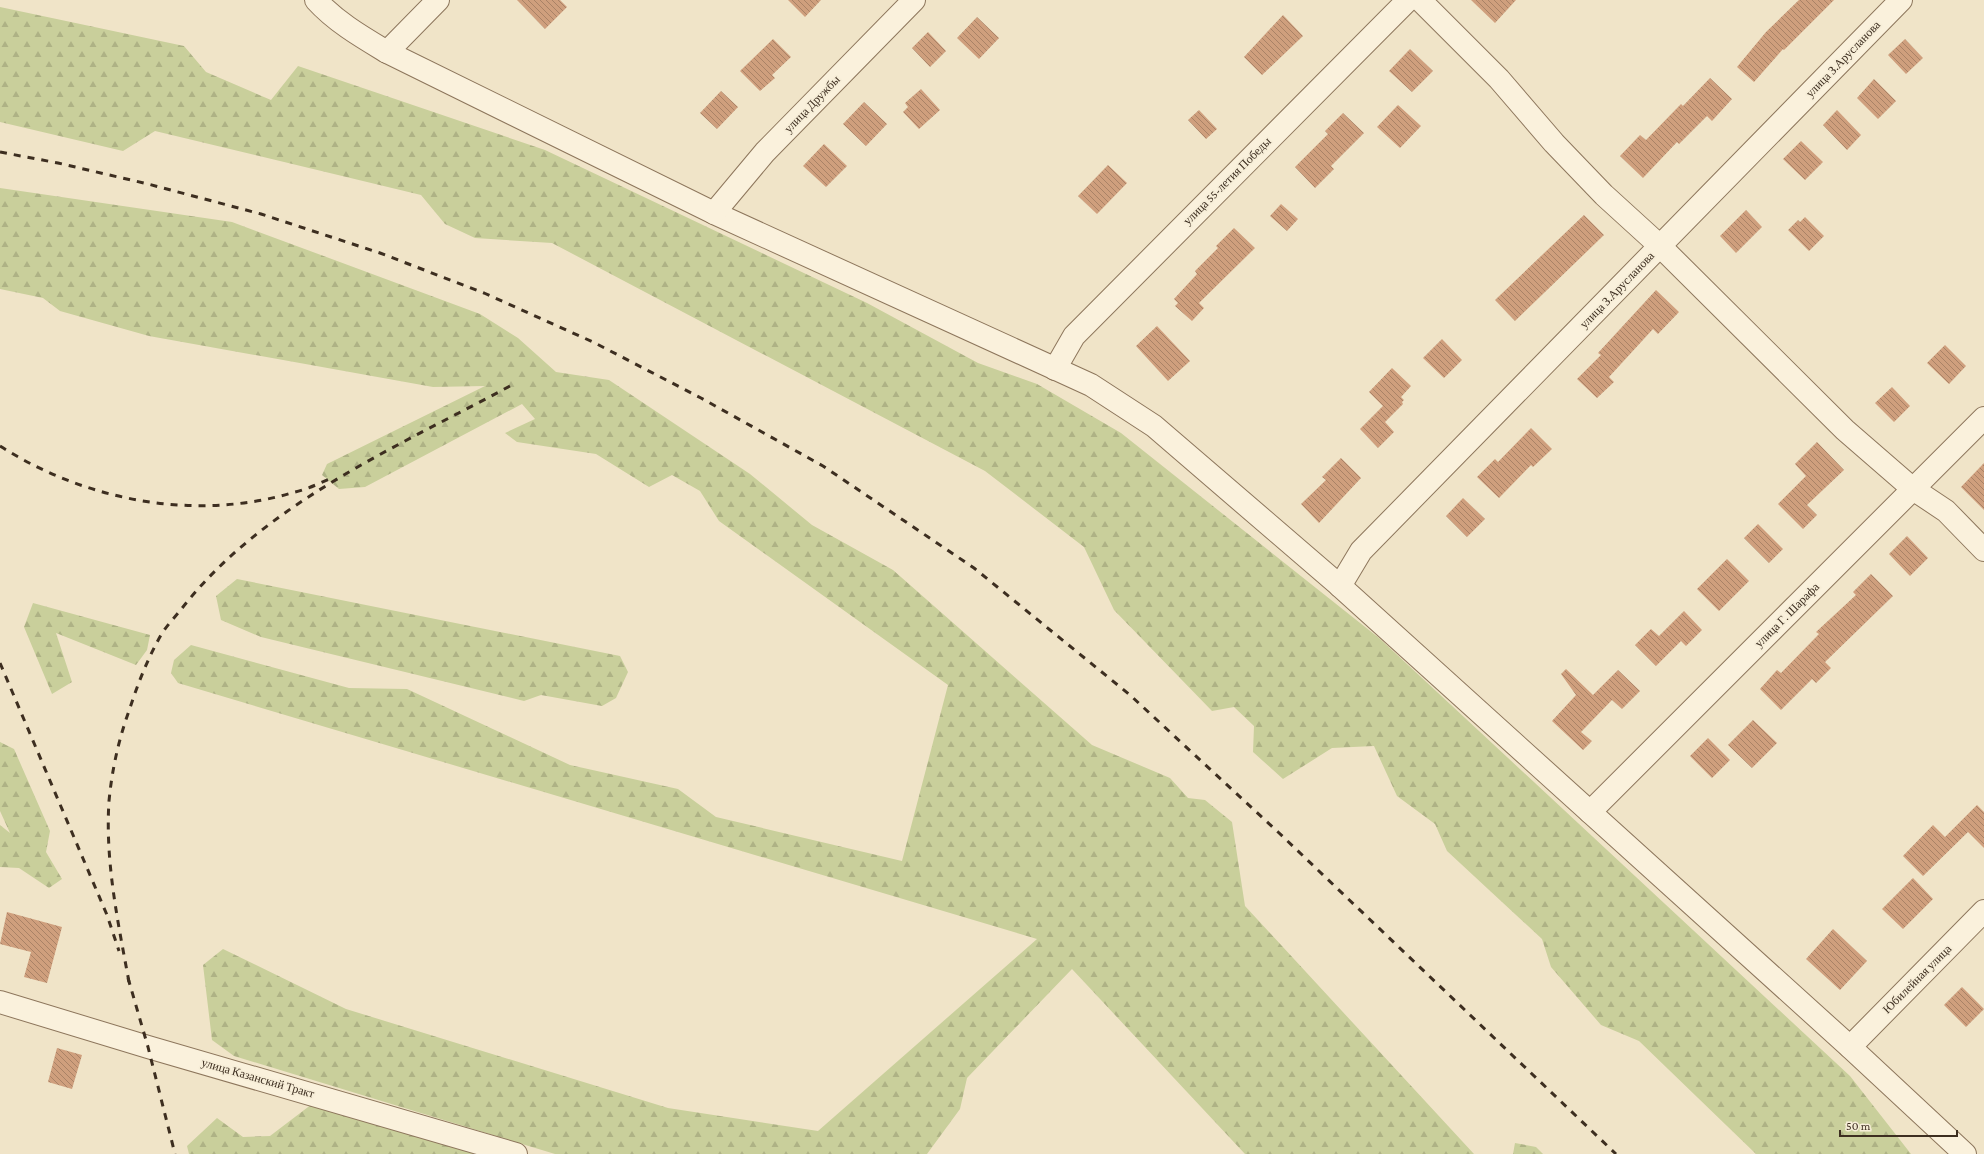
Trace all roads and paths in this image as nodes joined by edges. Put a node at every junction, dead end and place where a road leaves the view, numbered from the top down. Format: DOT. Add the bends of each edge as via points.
graph roads {
  1 [pos="316,0"];
  2 [pos="438,0"];
  3 [pos="914,0"];
  4 [pos="1408,0"];
  5 [pos="1420,0"];
  6 [pos="1901,0"];
  7 [pos="387,52"];
  8 [pos="714,213"];
  9 [pos="1660,246"];
  10 [pos="1055,369"];
  11 [pos="1984,418"];
  12 [pos="1913,489"];
  13 [pos="1984,550"];
  14 [pos="1340,586"];
  15 [pos="1590,812"];
  16 [pos="1984,911"];
  17 [pos="0,1002"];
  18 [pos="1850,1046"];
  19 [pos="516,1154"];
  20 [pos="1965,1154"];
  1 -- 7 [label="street" via="354,32"];
  2 -- 7 [label="street"];
  3 -- 8 [label="street, улица Дружбы" via="765,152"];
  4 -- 10 [label="street, улица 55-летия Победы" via="1074,336"];
  5 -- 9 [label="street" via="1499,79 1554,143 1604,195"];
  6 -- 9 [label="street, улица З.Арусланова"];
  7 -- 8 [label="street"];
  8 -- 10 [label="street"];
  9 -- 12 [label="street" via="1845,430"];
  9 -- 14 [label="street, улица З.Арусланова" via="1361,551"];
  10 -- 14 [label="street" via="1090,385 1154,426"];
  11 -- 12 [label="street, улица Г. Шарафа"];
  12 -- 13 [label="street" via="1946,511"];
  12 -- 15 [label="street, улица Г. Шарафа"];
  14 -- 15 [label="street"];
  15 -- 18 [label="street"];
  16 -- 18 [label="street, Юбилейная улица"];
  17 -- 19 [label="street, улица Казанский Тракт"];
  18 -- 20 [label="street"];
}
